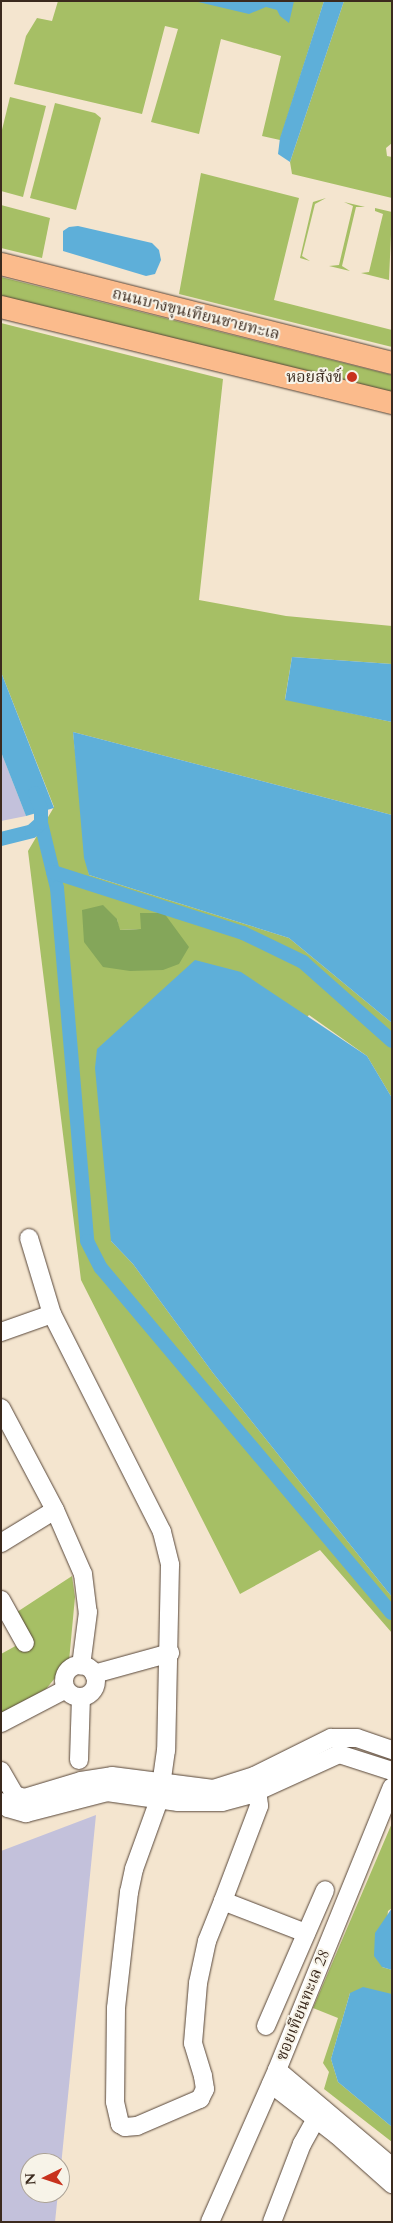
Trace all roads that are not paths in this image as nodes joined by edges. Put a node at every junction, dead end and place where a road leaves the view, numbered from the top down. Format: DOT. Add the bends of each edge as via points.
graph roads {
  1 [pos="1,264"];
  2 [pos="1,307"];
  3 [pos="392,363"];
  4 [pos="392,403"];
  5 [pos="30,1238"];
  6 [pos="52,1314"];
  7 [pos="1,1332"];
  8 [pos="1,1408"];
  9 [pos="55,1510"];
  10 [pos="1,1544"];
  11 [pos="1,1600"];
  12 [pos="25,1643"];
  13 [pos="170,1653"];
  14 [pos="87,1670"];
  15 [pos="73,1693"];
  16 [pos="1,1723"];
  17 [pos="340,1745"];
  18 [pos="392,1750"];
  19 [pos="79,1760"];
  20 [pos="1,1771"];
  21 [pos="392,1772"];
  22 [pos="256,1783"];
  23 [pos="392,1787"];
  24 [pos="160,1792"];
  25 [pos="8,1802"];
  26 [pos="324,1890"];
  27 [pos="223,1900"];
  28 [pos="306,1933"];
  29 [pos="266,2026"];
  30 [pos="274,2077"];
  31 [pos="319,2113"];
  32 [pos="392,2168"];
  33 [pos="392,2184"];
  34 [pos="210,2222"];
  35 [pos="272,2222"];
  1 -- 3 [label="main road, ถนนบางขุนเทียนชายทะเล"];
  2 -- 4 [label="main road"];
  5 -- 6 [label="street"];
  6 -- 7 [label="street"];
  6 -- 13 [label="street" via="162,1532 170,1566"];
  8 -- 9 [label="street"];
  9 -- 10 [label="street"];
  9 -- 14 [label="street" via="85,1585"];
  11 -- 12 [label="street"];
  13 -- 14 [label="street"];
  13 -- 24 [label="street" via="170,1711"];
  14 -- 15 [label="street" via="95,1686"];
  14 -- 15 [label="street" via="67,1673"];
  15 -- 16 [label="street"];
  15 -- 19 [label="street"];
  17 -- 18 [label="street"];
  17 -- 21 [label="street"];
  17 -- 22 [label="street" via="322,1741"];
  20 -- 25 [label="street"];
  22 -- 24 [label="street" via="234,1800 209,1803"];
  22 -- 27 [label="street" via="259,1806 252,1831"];
  23 -- 30 [label="street, ซอยเทียนทะเล 28"];
  24 -- 25 [label="street" via="86,1795 36,1813"];
  24 -- 27 [label="street" via="134,1869 116,2008 115,2102 124,2128 137,2126 200,2099 204,2089 203,2076 193,2043 198,1983 207,1941"];
  26 -- 28 [label="street"];
  27 -- 28 [label="street"];
  28 -- 29 [label="street"];
  30 -- 31 [label="street"];
  30 -- 34 [label="street, ซอยเทียนทะเล 28"];
  31 -- 32 [label="street"];
  31 -- 33 [label="street"];
  31 -- 35 [label="street" via="302,2144"];
}
